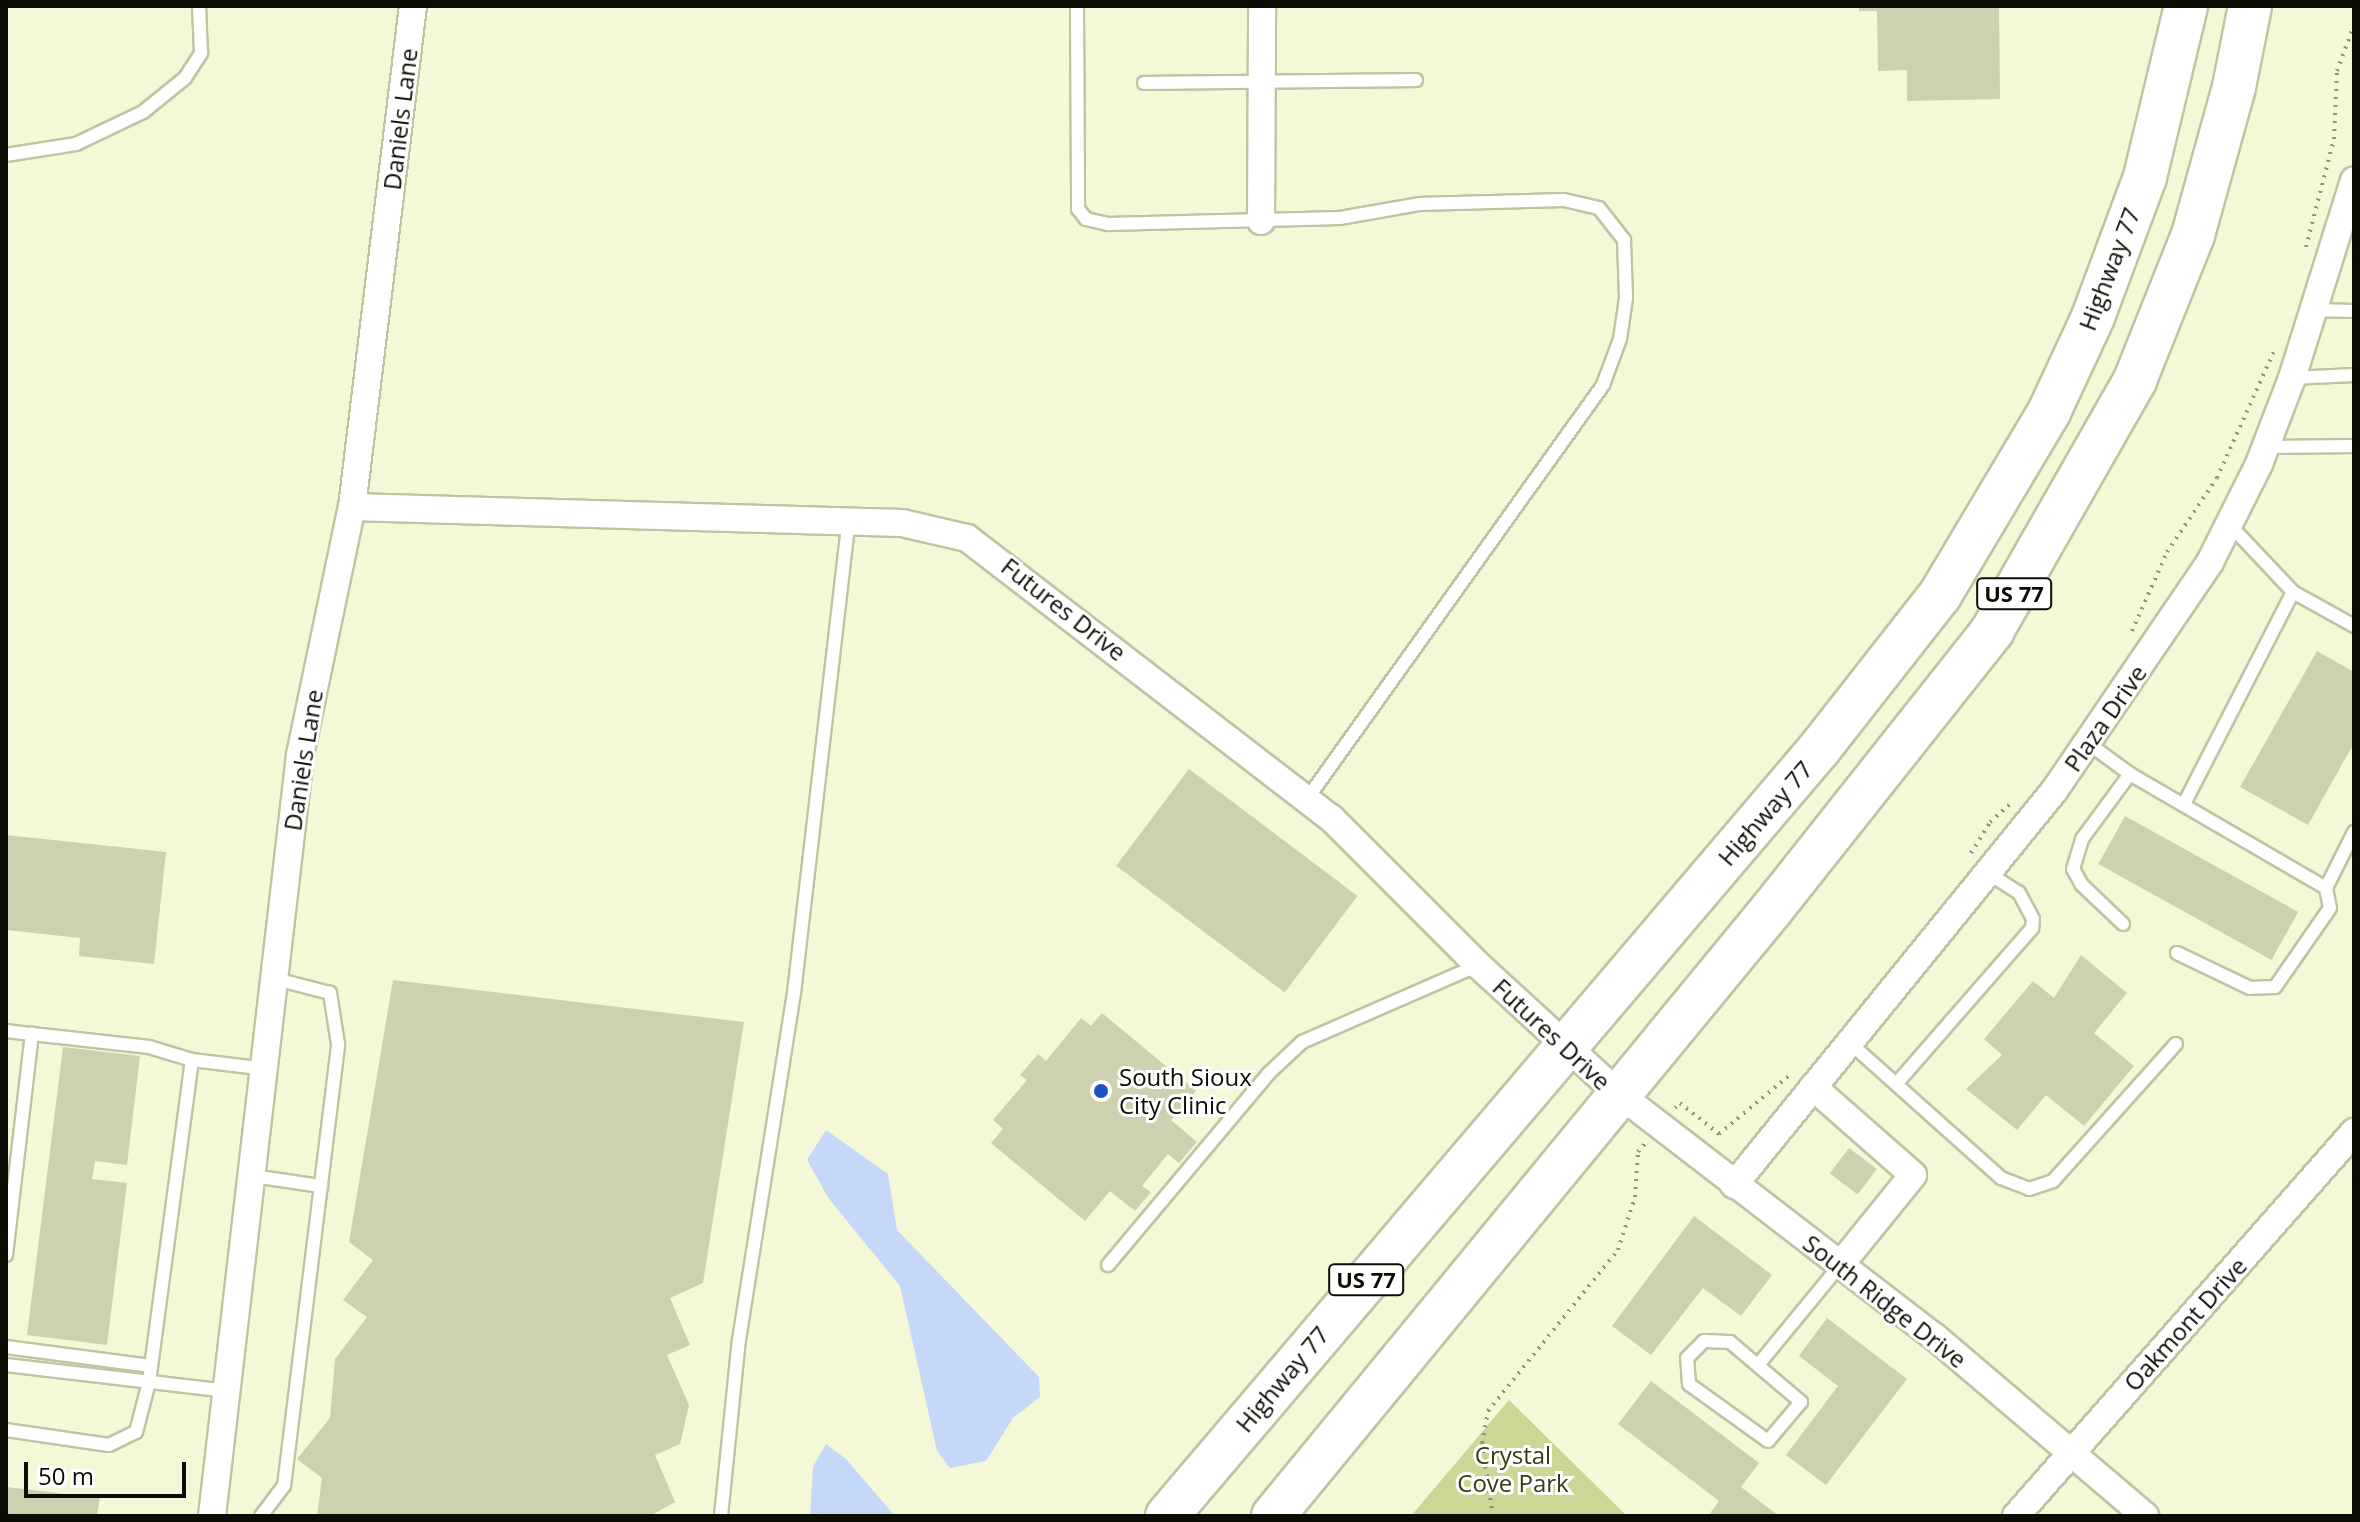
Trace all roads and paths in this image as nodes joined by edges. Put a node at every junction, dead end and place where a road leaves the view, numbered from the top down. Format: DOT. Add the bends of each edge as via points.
graph roads {
  1 [pos="199,6"];
  2 [pos="413,6"];
  3 [pos="1077,6"];
  4 [pos="1262,6"];
  5 [pos="2186,6"];
  6 [pos="2250,6"];
  7 [pos="2354,25"];
  8 [pos="1416,80"];
  9 [pos="1261,81"];
  10 [pos="1144,83"];
  11 [pos="6,155"];
  12 [pos="2354,180"];
  13 [pos="1261,221"];
  14 [pos="2304,254"];
  15 [pos="2313,310"];
  16 [pos="2354,311"];
  17 [pos="2279,339"];
  18 [pos="2354,375"];
  19 [pos="2292,378"];
  20 [pos="2354,446"];
  21 [pos="2266,447"];
  22 [pos="352,507"];
  23 [pos="849,521"];
  24 [pos="2229,524"];
  25 [pos="2293,592"];
  26 [pos="2354,626"];
  27 [pos="2127,641"];
  28 [pos="2089,744"];
  29 [pos="2130,774"];
  30 [pos="2019,795"];
  31 [pos="1307,799"];
  32 [pos="2184,804"];
  33 [pos="2354,832"];
  34 [pos="1978,865"];
  35 [pos="2326,888"];
  36 [pos="2123,924"];
  37 [pos="2177,953"];
  38 [pos="1478,965"];
  39 [pos="276,979"];
  40 [pos="6,1031"];
  41 [pos="32,1034"];
  42 [pos="1850,1043"];
  43 [pos="2176,1044"];
  44 [pos="1567,1046"];
  45 [pos="192,1060"];
  46 [pos="1802,1061"];
  47 [pos="266,1069"];
  48 [pos="1897,1083"];
  49 [pos="1813,1087"];
  50 [pos="1619,1094"];
  51 [pos="1659,1127"];
  52 [pos="2354,1132"];
  53 [pos="253,1176"];
  54 [pos="1734,1185"];
  55 [pos="321,1186"];
  56 [pos="6,1255"];
  57 [pos="1108,1265"];
  58 [pos="1840,1265"];
  59 [pos="6,1347"];
  60 [pos="6,1365"];
  61 [pos="1758,1365"];
  62 [pos="151,1366"];
  63 [pos="149,1382"];
  64 [pos="227,1391"];
  65 [pos="6,1430"];
  66 [pos="2072,1451"];
  67 [pos="212,1516"];
  68 [pos="261,1516"];
  69 [pos="721,1516"];
  70 [pos="1167,1516"];
  71 [pos="1273,1516"];
  72 [pos="1493,1516"];
  73 [pos="2016,1516"];
  74 [pos="2145,1516"];
  1 -- 11 [label="lane" via="201,53 185,78 143,112 76,144"];
  2 -- 22 [label="street, Daniels Lane"];
  3 -- 13 [label="lane" via="1078,209 1086,219 1108,224"];
  4 -- 9 [label="street"];
  5 -- 44 [label="highway, Highway 77 / US 77" via="2145,177 2093,317 2049,412 1989,519 1882,672"];
  6 -- 50 [label="highway, US 77" via="2234,87 2193,235 2135,380 2071,499 1992,631 1937,705"];
  7 -- 14 [label="path" via="2337,71 2334,139"];
  8 -- 9 [label="lane"];
  9 -- 10 [label="lane"];
  9 -- 13 [label="street"];
  12 -- 15 [label="street, Plaza Drive"];
  13 -- 31 [label="lane" via="1340,218 1419,204 1585,203 1599,208 1617,229 1627,269 1620,339 1603,385"];
  15 -- 16 [label="lane"];
  15 -- 19 [label="street, Plaza Drive"];
  17 -- 27 [label="path" via="2217,478 2167,552"];
  18 -- 19 [label="lane"];
  19 -- 21 [label="street, Plaza Drive"];
  20 -- 21 [label="lane"];
  21 -- 24 [label="street, Plaza Drive"];
  22 -- 23 [label="street, Futures Drive"];
  22 -- 39 [label="street, Daniels Lane" via="300,755"];
  23 -- 31 [label="street, Futures Drive" via="938,528 982,547"];
  23 -- 69 [label="lane" via="794,993 739,1340"];
  24 -- 25 [label="lane"];
  24 -- 28 [label="street, Plaza Drive" via="2210,562"];
  25 -- 26 [label="lane"];
  25 -- 32 [label="lane"];
  28 -- 29 [label="lane"];
  28 -- 34 [label="street, Plaza Drive"];
  29 -- 32 [label="lane"];
  29 -- 36 [label="lane" via="2082,839 2073,869 2082,885"];
  30 -- 34 [label="path" via="1990,822"];
  31 -- 38 [label="street, Futures Drive" via="1370,854"];
  32 -- 35 [label="lane"];
  33 -- 35 [label="lane"];
  34 -- 42 [label="street, Plaza Drive"];
  34 -- 48 [label="lane" via="2019,893 2033,919 2032,928"];
  35 -- 37 [label="lane" via="2330,908 2275,987 2250,988"];
  38 -- 44 [label="street, Futures Drive"];
  38 -- 57 [label="lane" via="1302,1042 1268,1074"];
  39 -- 47 [label="street, Daniels Lane"];
  39 -- 55 [label="lane" via="330,993 338,1044"];
  40 -- 41 [label="lane"];
  41 -- 45 [label="lane" via="149,1047"];
  41 -- 56 [label="lane"];
  42 -- 48 [label="lane"];
  42 -- 49 [label="street, Plaza Drive"];
  43 -- 48 [label="lane" via="2053,1181 2029,1189 2001,1178"];
  44 -- 50 [label="street, Futures Drive"];
  44 -- 70 [label="highway, Highway 77 / US 77"];
  45 -- 47 [label="lane"];
  45 -- 62 [label="lane"];
  46 -- 51 [label="path" via="1772,1094 1719,1134 1680,1103"];
  47 -- 53 [label="street, Daniels Lane"];
  49 -- 54 [label="street, Plaza Drive"];
  49 -- 58 [label="street" via="1913,1175"];
  50 -- 51 [label="street, South Ridge Drive"];
  50 -- 71 [label="highway, US 77"];
  51 -- 54 [label="street, South Ridge Drive"];
  51 -- 72 [label="path" via="1638,1152 1635,1197 1618,1250 1488,1411 1482,1443"];
  52 -- 66 [label="street, Oakmont Drive"];
  53 -- 55 [label="lane"];
  53 -- 64 [label="street, Daniels Lane"];
  54 -- 58 [label="street, South Ridge Drive"];
  55 -- 68 [label="lane" via="284,1486"];
  58 -- 61 [label="lane"];
  58 -- 66 [label="street, South Ridge Drive"];
  59 -- 62 [label="lane"];
  60 -- 63 [label="lane"];
  61 -- 61 [label="lane" via="1801,1402 1768,1441 1689,1384 1687,1358 1704,1341 1730,1342"];
  62 -- 63 [label="lane"];
  63 -- 64 [label="lane"];
  63 -- 65 [label="lane" via="136,1432 109,1445"];
  64 -- 67 [label="street, Daniels Lane"];
  66 -- 73 [label="street, Oakmont Drive"];
  66 -- 74 [label="street, South Ridge Drive"];
}
